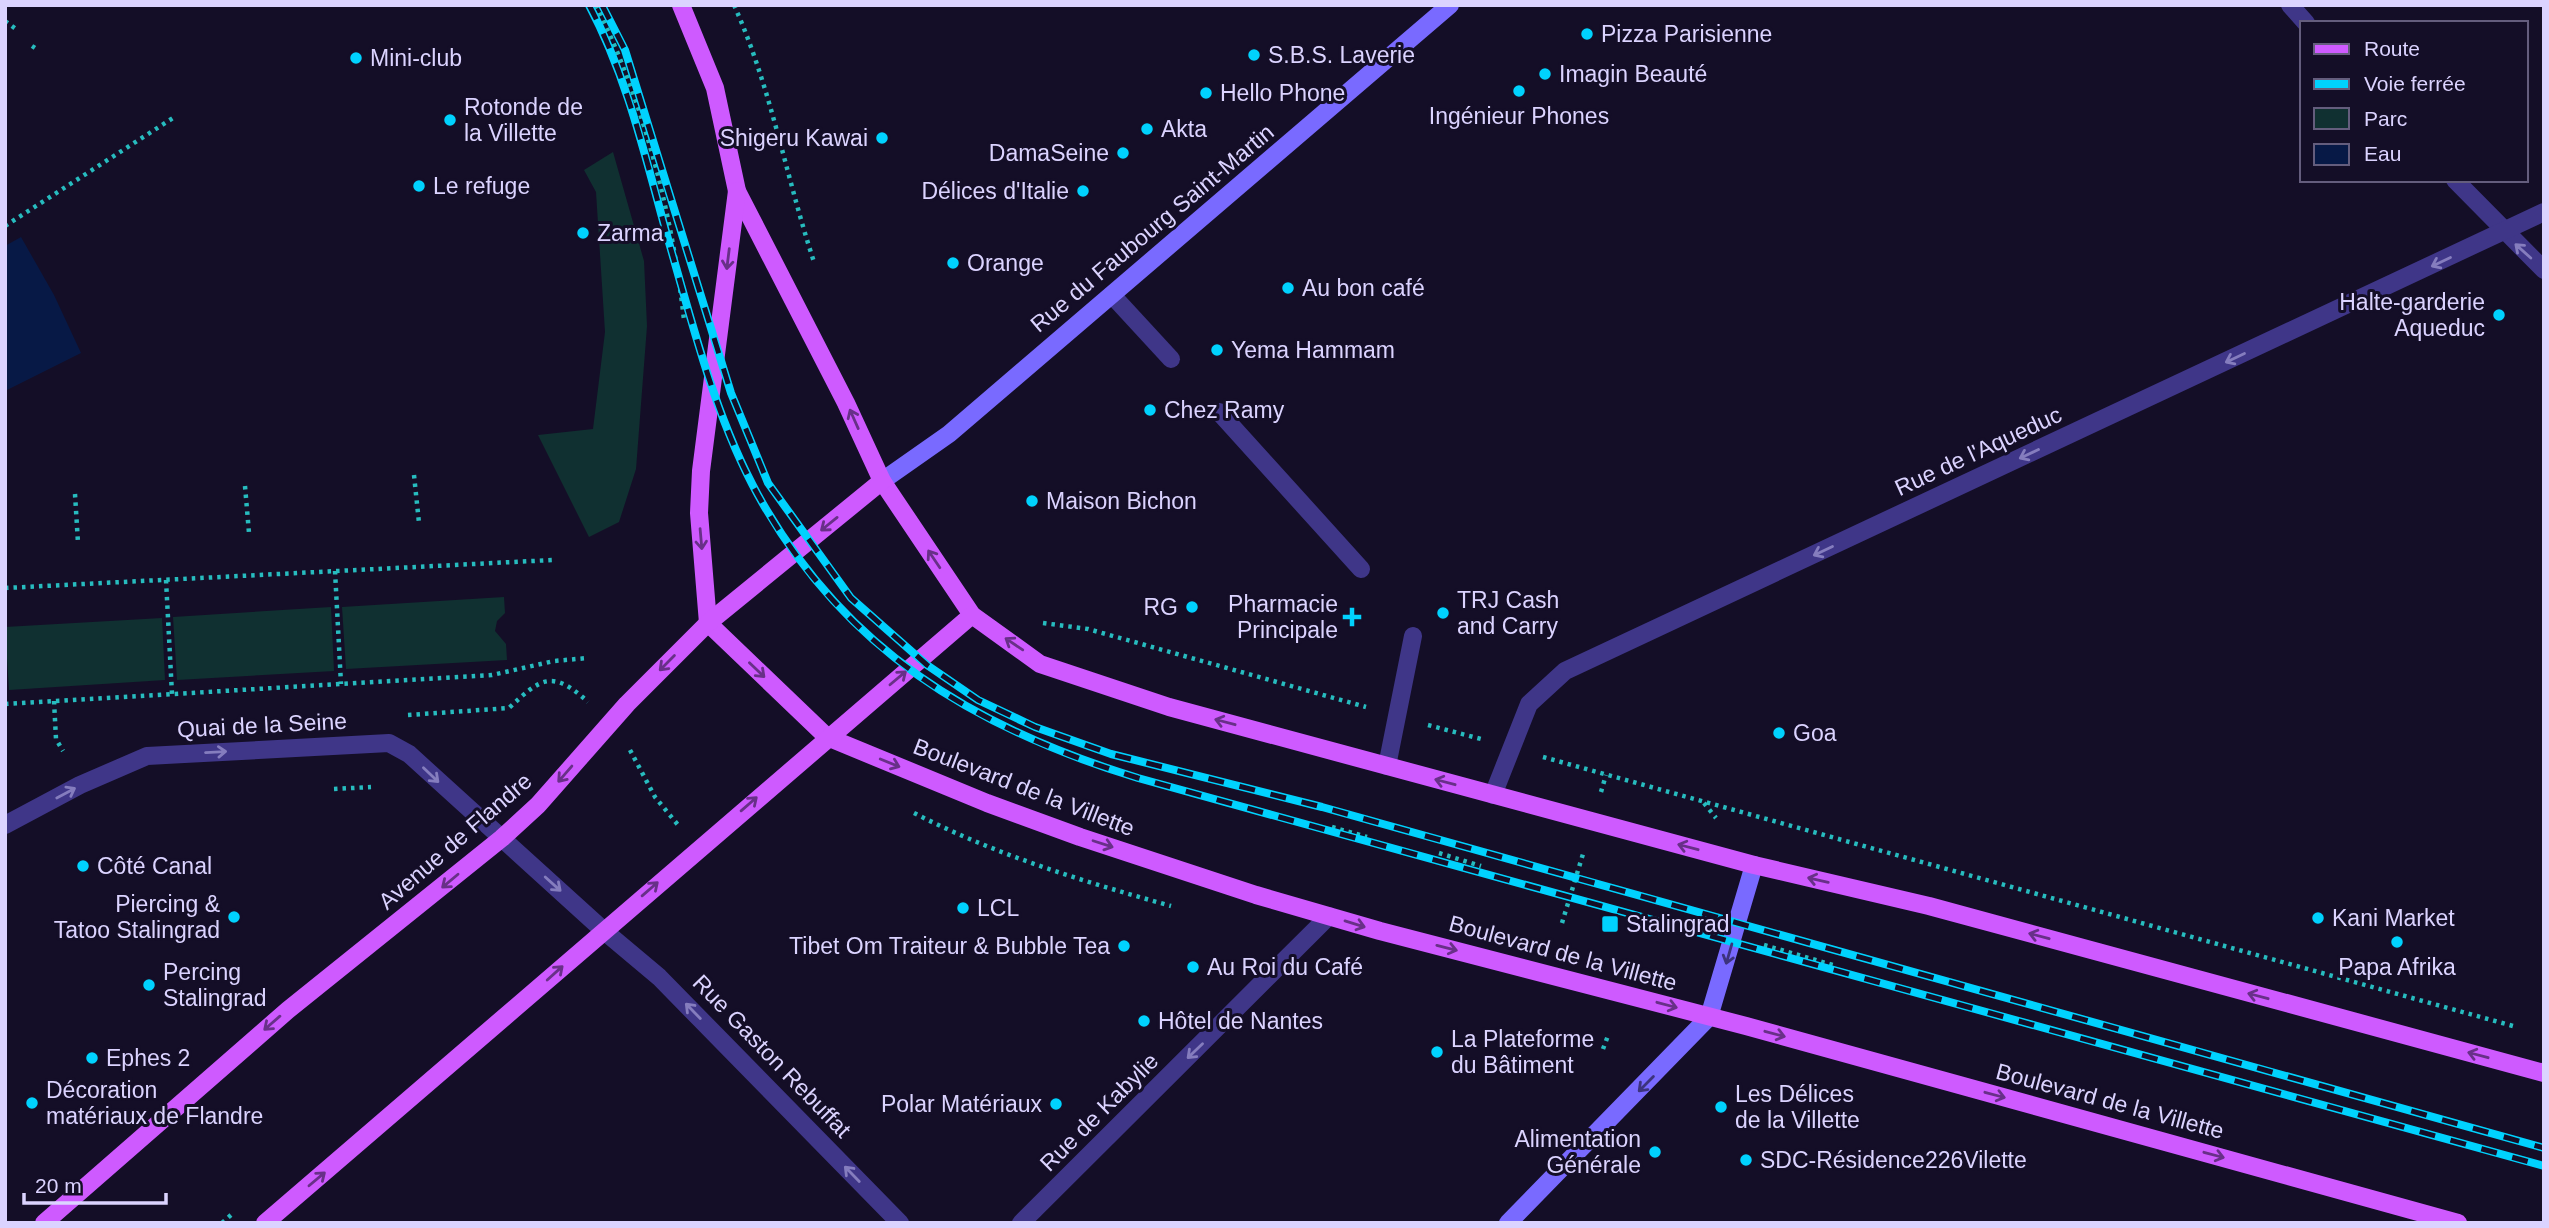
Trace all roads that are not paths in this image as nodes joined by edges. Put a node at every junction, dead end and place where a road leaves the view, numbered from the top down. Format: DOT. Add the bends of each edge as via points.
graph roads {
  1 [pos="681,5"];
  2 [pos="1450,5"];
  3 [pos="2290,5"];
  4 [pos="2304,21"];
  5 [pos="2457,182"];
  6 [pos="737,191"];
  7 [pos="2544,212"];
  8 [pos="2503,232"];
  9 [pos="2544,270"];
  10 [pos="1112,295"];
  11 [pos="1171,359"];
  12 [pos="1219,412"];
  13 [pos="882,481"];
  14 [pos="1361,569"];
  15 [pos="972,615"];
  16 [pos="708,622"];
  17 [pos="1413,636"];
  18 [pos="827,737"];
  19 [pos="1387,766"];
  20 [pos="1493,795"];
  21 [pos="5,825"];
  22 [pos="502,838"];
  23 [pos="1754,865"];
  24 [pos="1329,916"];
  25 [pos="603,930"];
  26 [pos="1709,1017"];
  27 [pos="2544,1073"];
  28 [pos="44,1223"];
  29 [pos="265,1223"];
  30 [pos="900,1223"];
  31 [pos="1021,1223"];
  32 [pos="1508,1223"];
  33 [pos="2458,1223"];
  1 -- 6 [label="main road" via="715,89"];
  2 -- 10 [label="main road, Rue du Faubourg Saint-Martin"];
  3 -- 4 [label="street"];
  5 -- 8 [label="street"];
  13 -- 6 [label="main road, one-way"];
  6 -- 16 [label="main road, one-way" via="701,471 699,513"];
  7 -- 8 [label="street, Rue de l'Aqueduc"];
  9 -- 8 [label="street, one-way"];
  8 -- 20 [label="street, Rue de l'Aqueduc, one-way" via="1565,671 1528,704"];
  10 -- 11 [label="street"];
  10 -- 13 [label="main road, Rue du Faubourg Saint-Martin" via="949,434"];
  12 -- 14 [label="street"];
  15 -- 13 [label="main road, one-way"];
  13 -- 16 [label="main road, Avenue de Flandre, one-way"];
  18 -- 15 [label="main road, one-way"];
  19 -- 15 [label="main road, one-way" via="1168,707 1055,671"];
  16 -- 18 [label="main road, Boulevard de la Villette, one-way"];
  16 -- 22 [label="main road, Avenue de Flandre, one-way"];
  17 -- 19 [label="street"];
  18 -- 24 [label="main road, Boulevard de la Villette, one-way" via="1080,836"];
  25 -- 18 [label="main road, one-way"];
  20 -- 19 [label="main road, one-way"];
  23 -- 20 [label="main road, one-way"];
  21 -- 22 [label="street, Quai de la Seine, one-way" via="147,756 389,743 409,754"];
  22 -- 25 [label="street, Quai de la Seine, one-way"];
  22 -- 28 [label="main road, Avenue de Flandre, one-way" via="288,1010"];
  23 -- 26 [label="main road, one-way"];
  27 -- 23 [label="main road, one-way" via="1929,906"];
  24 -- 26 [label="main road, Boulevard de la Villette, one-way"];
  24 -- 31 [label="street, Rue de Kabylie, one-way"];
  29 -- 25 [label="main road, one-way"];
  30 -- 25 [label="street, Rue Gaston Rebuffat, one-way" via="659,977"];
  26 -- 32 [label="main road, one-way"];
  26 -- 33 [label="main road, Boulevard de la Villette, one-way"];
}
